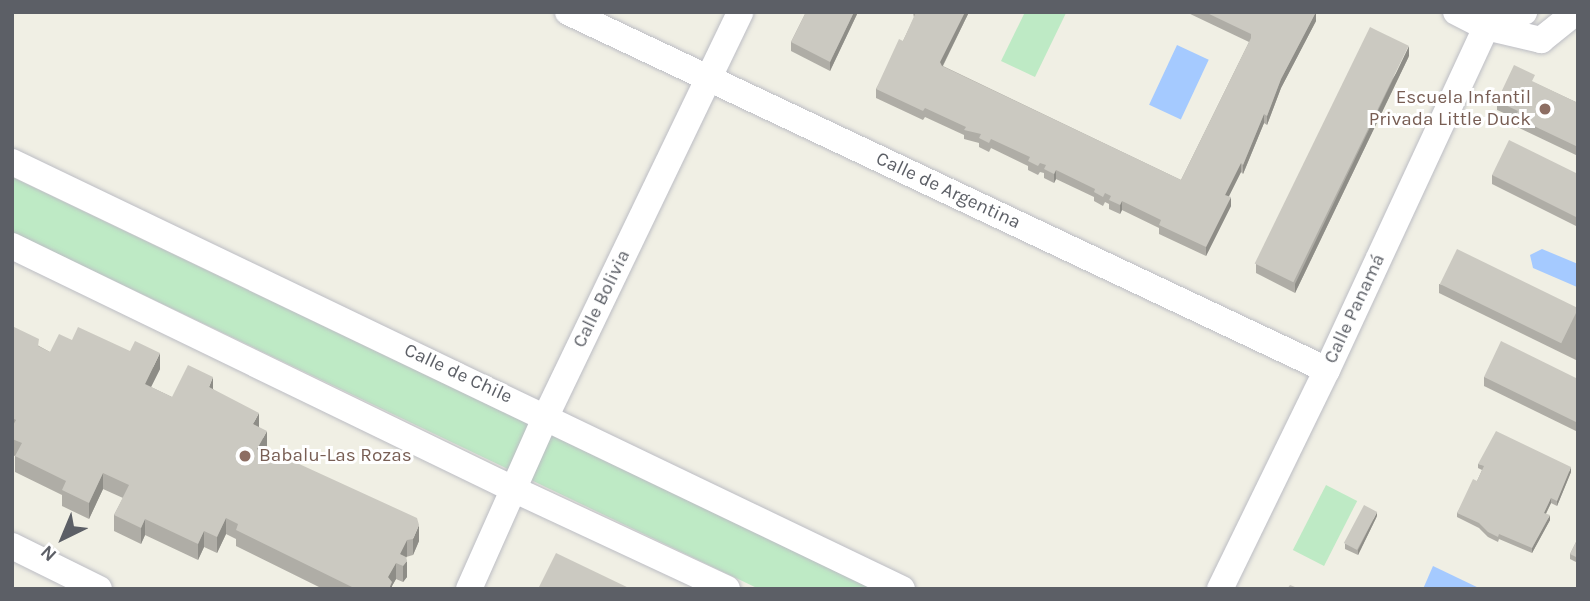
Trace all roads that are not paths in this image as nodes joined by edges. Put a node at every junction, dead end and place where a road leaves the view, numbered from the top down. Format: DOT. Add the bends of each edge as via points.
graph roads {
  1 [pos="568,12"];
  2 [pos="740,12"];
  3 [pos="1456,12"];
  4 [pos="1524,12"];
  5 [pos="1576,12"];
  6 [pos="1486,27"];
  7 [pos="708,79"];
  8 [pos="12,162"];
  9 [pos="12,246"];
  10 [pos="1327,370"];
  11 [pos="546,416"];
  12 [pos="513,489"];
  13 [pos="12,546"];
  14 [pos="99,589"];
  15 [pos="469,589"];
  16 [pos="727,589"];
  17 [pos="902,589"];
  18 [pos="1220,589"];
  1 -- 7 [label="street, Calle de Argentina"];
  2 -- 7 [label="street, Calle Bolivia"];
  3 -- 6 [label="street"];
  4 -- 6 [label="street"];
  5 -- 6 [label="street" via="1541,40"];
  6 -- 10 [label="street, Calle Panamá"];
  7 -- 10 [label="street, Calle de Argentina"];
  7 -- 11 [label="street, Calle Bolivia"];
  8 -- 11 [label="street, Calle de Chile"];
  9 -- 12 [label="street"];
  10 -- 18 [label="street, Calle Panamá"];
  11 -- 12 [label="street, Calle Bolivia"];
  11 -- 17 [label="street, Calle de Chile"];
  12 -- 15 [label="street, Calle Bolivia"];
  12 -- 16 [label="street"];
  13 -- 14 [label="street"];
}
